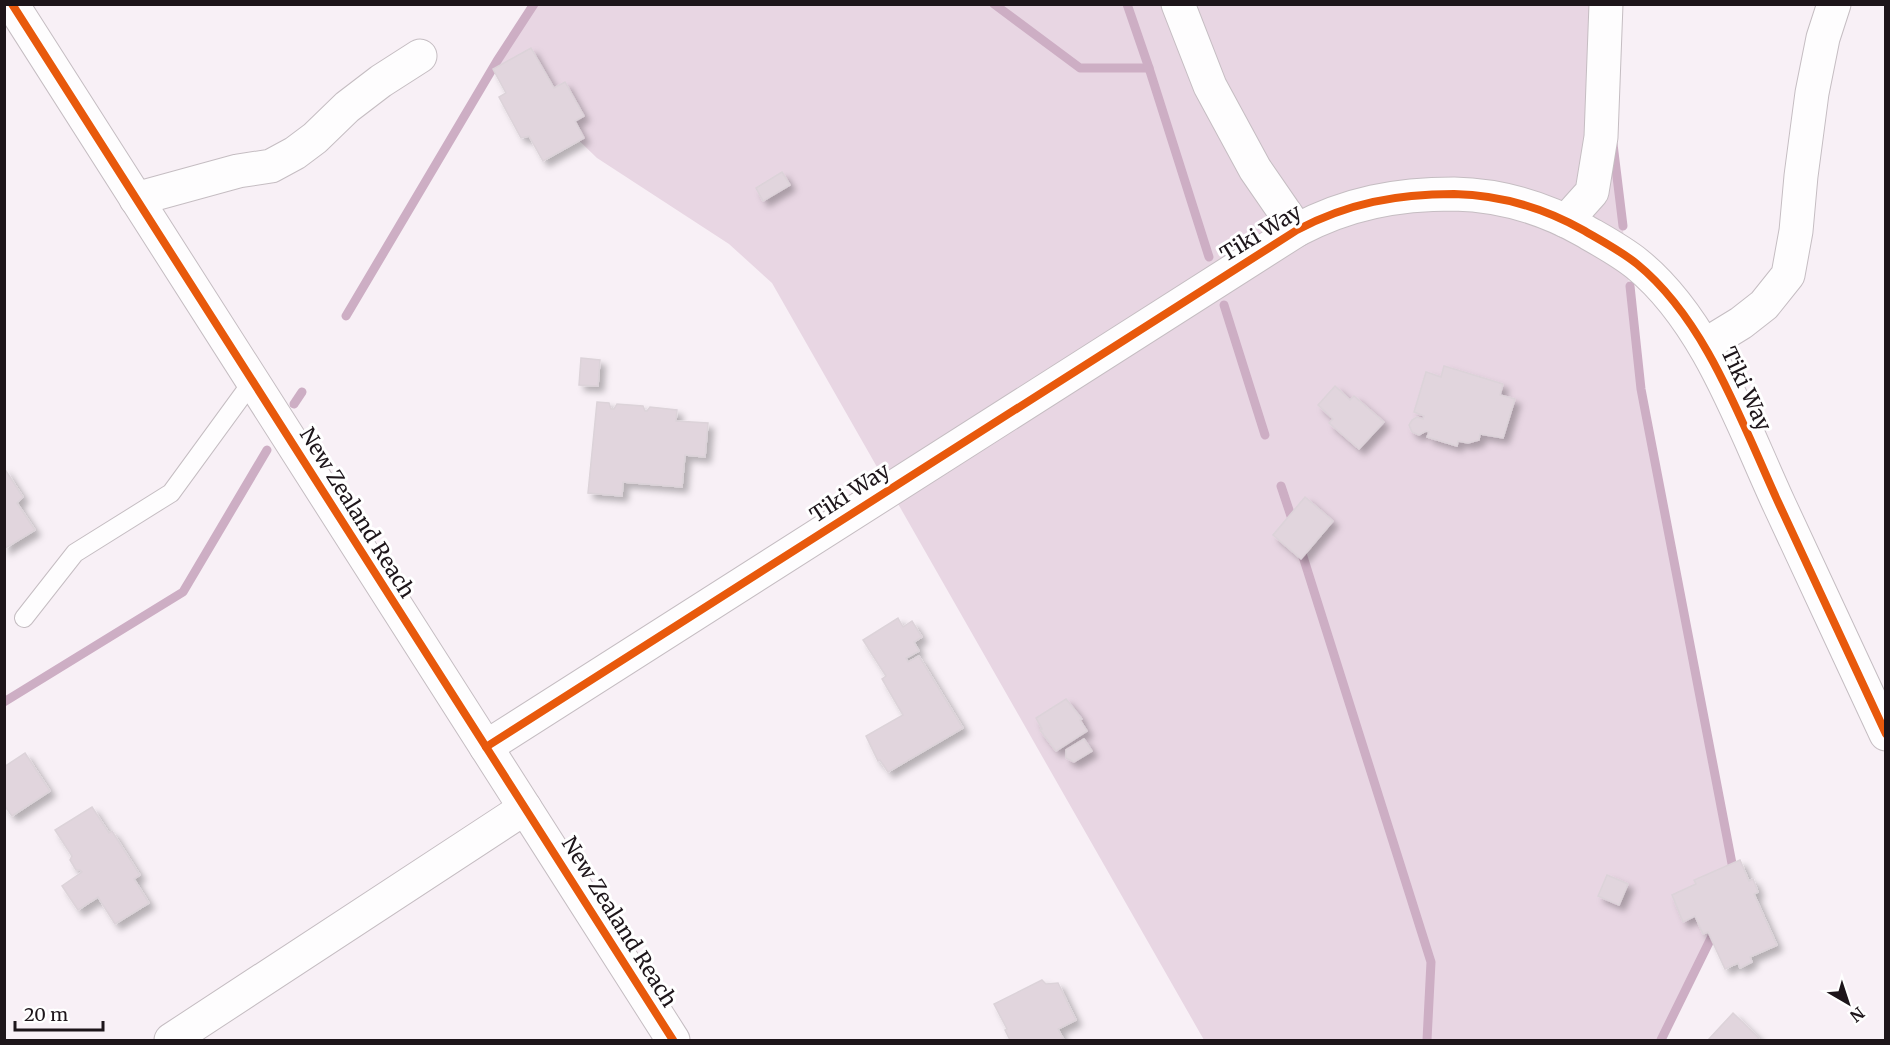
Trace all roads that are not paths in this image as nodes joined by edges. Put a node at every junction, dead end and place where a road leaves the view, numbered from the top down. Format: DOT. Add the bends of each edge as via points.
graph roads {
  1 [pos="12,4"];
  2 [pos="1178,4"];
  3 [pos="1606,4"];
  4 [pos="1834,4"];
  5 [pos="420,56"];
  6 [pos="136,199"];
  7 [pos="1566,221"];
  8 [pos="1297,230"];
  9 [pos="1705,345"];
  10 [pos="252,382"];
  11 [pos="24,618"];
  12 [pos="1886,734"];
  13 [pos="486,747"];
  14 [pos="525,808"];
  15 [pos="171,1041"];
  16 [pos="673,1041"];
  1 -- 6 [label="street, New Zealand Reach"];
  2 -- 8 [label="street" via="1210,86 1255,169"];
  3 -- 7 [label="street" via="1600,137 1592,192"];
  4 -- 9 [label="street" via="1812,93 1797,231 1788,275 1764,305"];
  5 -- 6 [label="street" via="347,107 295,153 270,166"];
  6 -- 10 [label="street, New Zealand Reach"];
  7 -- 8 [label="street, Tiki Way" via="1489,196 1415,194 1367,202"];
  7 -- 9 [label="street, Tiki Way" via="1637,264 1656,281"];
  8 -- 13 [label="street, Tiki Way"];
  9 -- 12 [label="street, Tiki Way"];
  10 -- 11 [label="lane" via="171,493 75,553"];
  10 -- 13 [label="street, New Zealand Reach"];
  13 -- 14 [label="street, New Zealand Reach"];
  14 -- 15 [label="street"];
  14 -- 16 [label="street, New Zealand Reach"];
}
